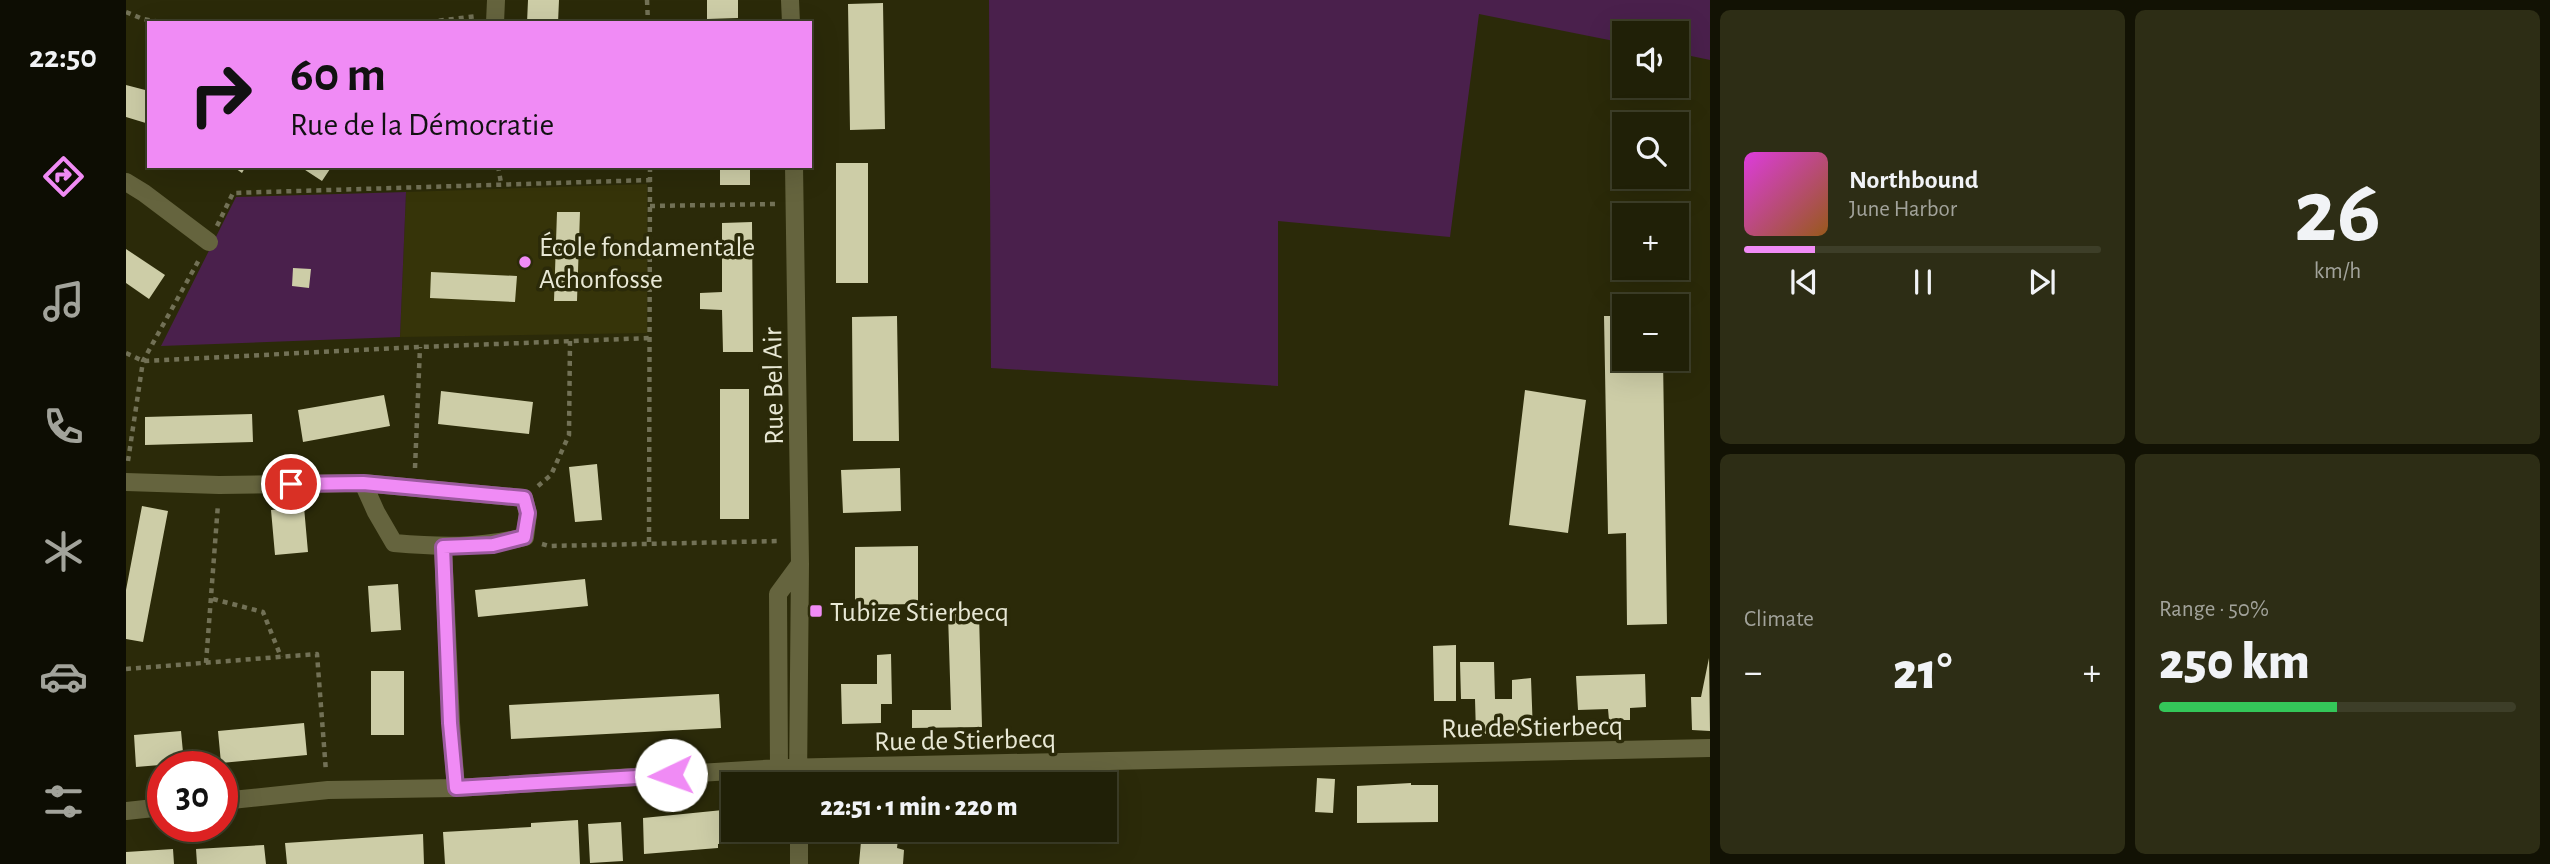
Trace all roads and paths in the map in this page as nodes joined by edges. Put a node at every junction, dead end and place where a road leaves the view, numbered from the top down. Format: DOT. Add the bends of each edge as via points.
graph roads {
  1 [pos="648,0"];
  2 [pos="790,0"];
  3 [pos="126,12"];
  4 [pos="496,12"];
  5 [pos="154,21"];
  6 [pos="433,21"];
  7 [pos="648,21"];
  8 [pos="791,21"];
  9 [pos="498,168"];
  10 [pos="650,168"];
  11 [pos="794,168"];
  12 [pos="651,180"];
  13 [pos="126,183"];
  14 [pos="501,183"];
  15 [pos="794,204"];
  16 [pos="650,205"];
  17 [pos="209,242"];
  18 [pos="650,338"];
  19 [pos="570,340"];
  20 [pos="420,346"];
  21 [pos="126,353"];
  22 [pos="143,361"];
  23 [pos="127,473"];
  24 [pos="363,483"];
  25 [pos="219,485"];
  26 [pos="414,490"];
  27 [pos="524,498"];
  28 [pos="524,537"];
  29 [pos="800,541"];
  30 [pos="649,542"];
  31 [pos="443,547"];
  32 [pos="800,564"];
  33 [pos="212,598"];
  34 [pos="281,657"];
  35 [pos="206,663"];
  36 [pos="126,670"];
  37 [pos="1710,748"];
  38 [pos="779,768"];
  39 [pos="789,772"];
  40 [pos="799,772"];
  41 [pos="929,772"];
  42 [pos="456,788"];
  43 [pos="328,790"];
  44 [pos="238,799"];
  45 [pos="147,809"];
  46 [pos="126,811"];
  47 [pos="799,842"];
  48 [pos="799,864"];
  1 -- 7 [label="path"];
  2 -- 8 [label="street"];
  3 -- 5 [label="path"];
  4 -- 6 [label="path"];
  9 -- 14 [label="path"];
  10 -- 12 [label="path"];
  11 -- 15 [label="street, Rue Bel Air"];
  12 -- 14 [label="path"];
  12 -- 16 [label="path"];
  13 -- 17 [label="street"];
  14 -- 17 [label="path" via="233,193"];
  15 -- 16 [label="path"];
  15 -- 29 [label="street, Rue Bel Air"];
  16 -- 18 [label="path"];
  17 -- 22 [label="path"];
  18 -- 19 [label="path"];
  18 -- 30 [label="path"];
  19 -- 20 [label="path"];
  19 -- 27 [label="path" via="569,435 551,475"];
  20 -- 22 [label="path"];
  20 -- 26 [label="path"];
  21 -- 22 [label="path"];
  22 -- 23 [label="path"];
  23 -- 25 [label="street"];
  24 -- 25 [label="street"];
  24 -- 26 [label="street"];
  24 -- 31 [label="street" via="394,543"];
  25 -- 33 [label="path"];
  26 -- 27 [label="street"];
  27 -- 28 [label="street" via="528,513"];
  28 -- 30 [label="path" via="549,546"];
  28 -- 31 [label="street" via="493,545"];
  29 -- 30 [label="path"];
  29 -- 32 [label="street, Rue Bel Air"];
  31 -- 42 [label="street"];
  32 -- 38 [label="street" via="778,594"];
  32 -- 40 [label="street, Rue Bel Air"];
  33 -- 34 [label="path" via="263,612"];
  33 -- 35 [label="path"];
  34 -- 35 [label="path"];
  34 -- 43 [label="path" via="317,654"];
  35 -- 36 [label="path"];
  37 -- 41 [label="street, Rue de Stierbecq"];
  38 -- 39 [label="street, Rue de Stierbecq"];
  38 -- 42 [label="street, Rue de Stierbecq"];
  42 -- 43 [label="street, Rue de Stierbecq"];
  43 -- 44 [label="street, Rue de Stierbecq"];
  45 -- 46 [label="street"];
  47 -- 48 [label="street"];
}
